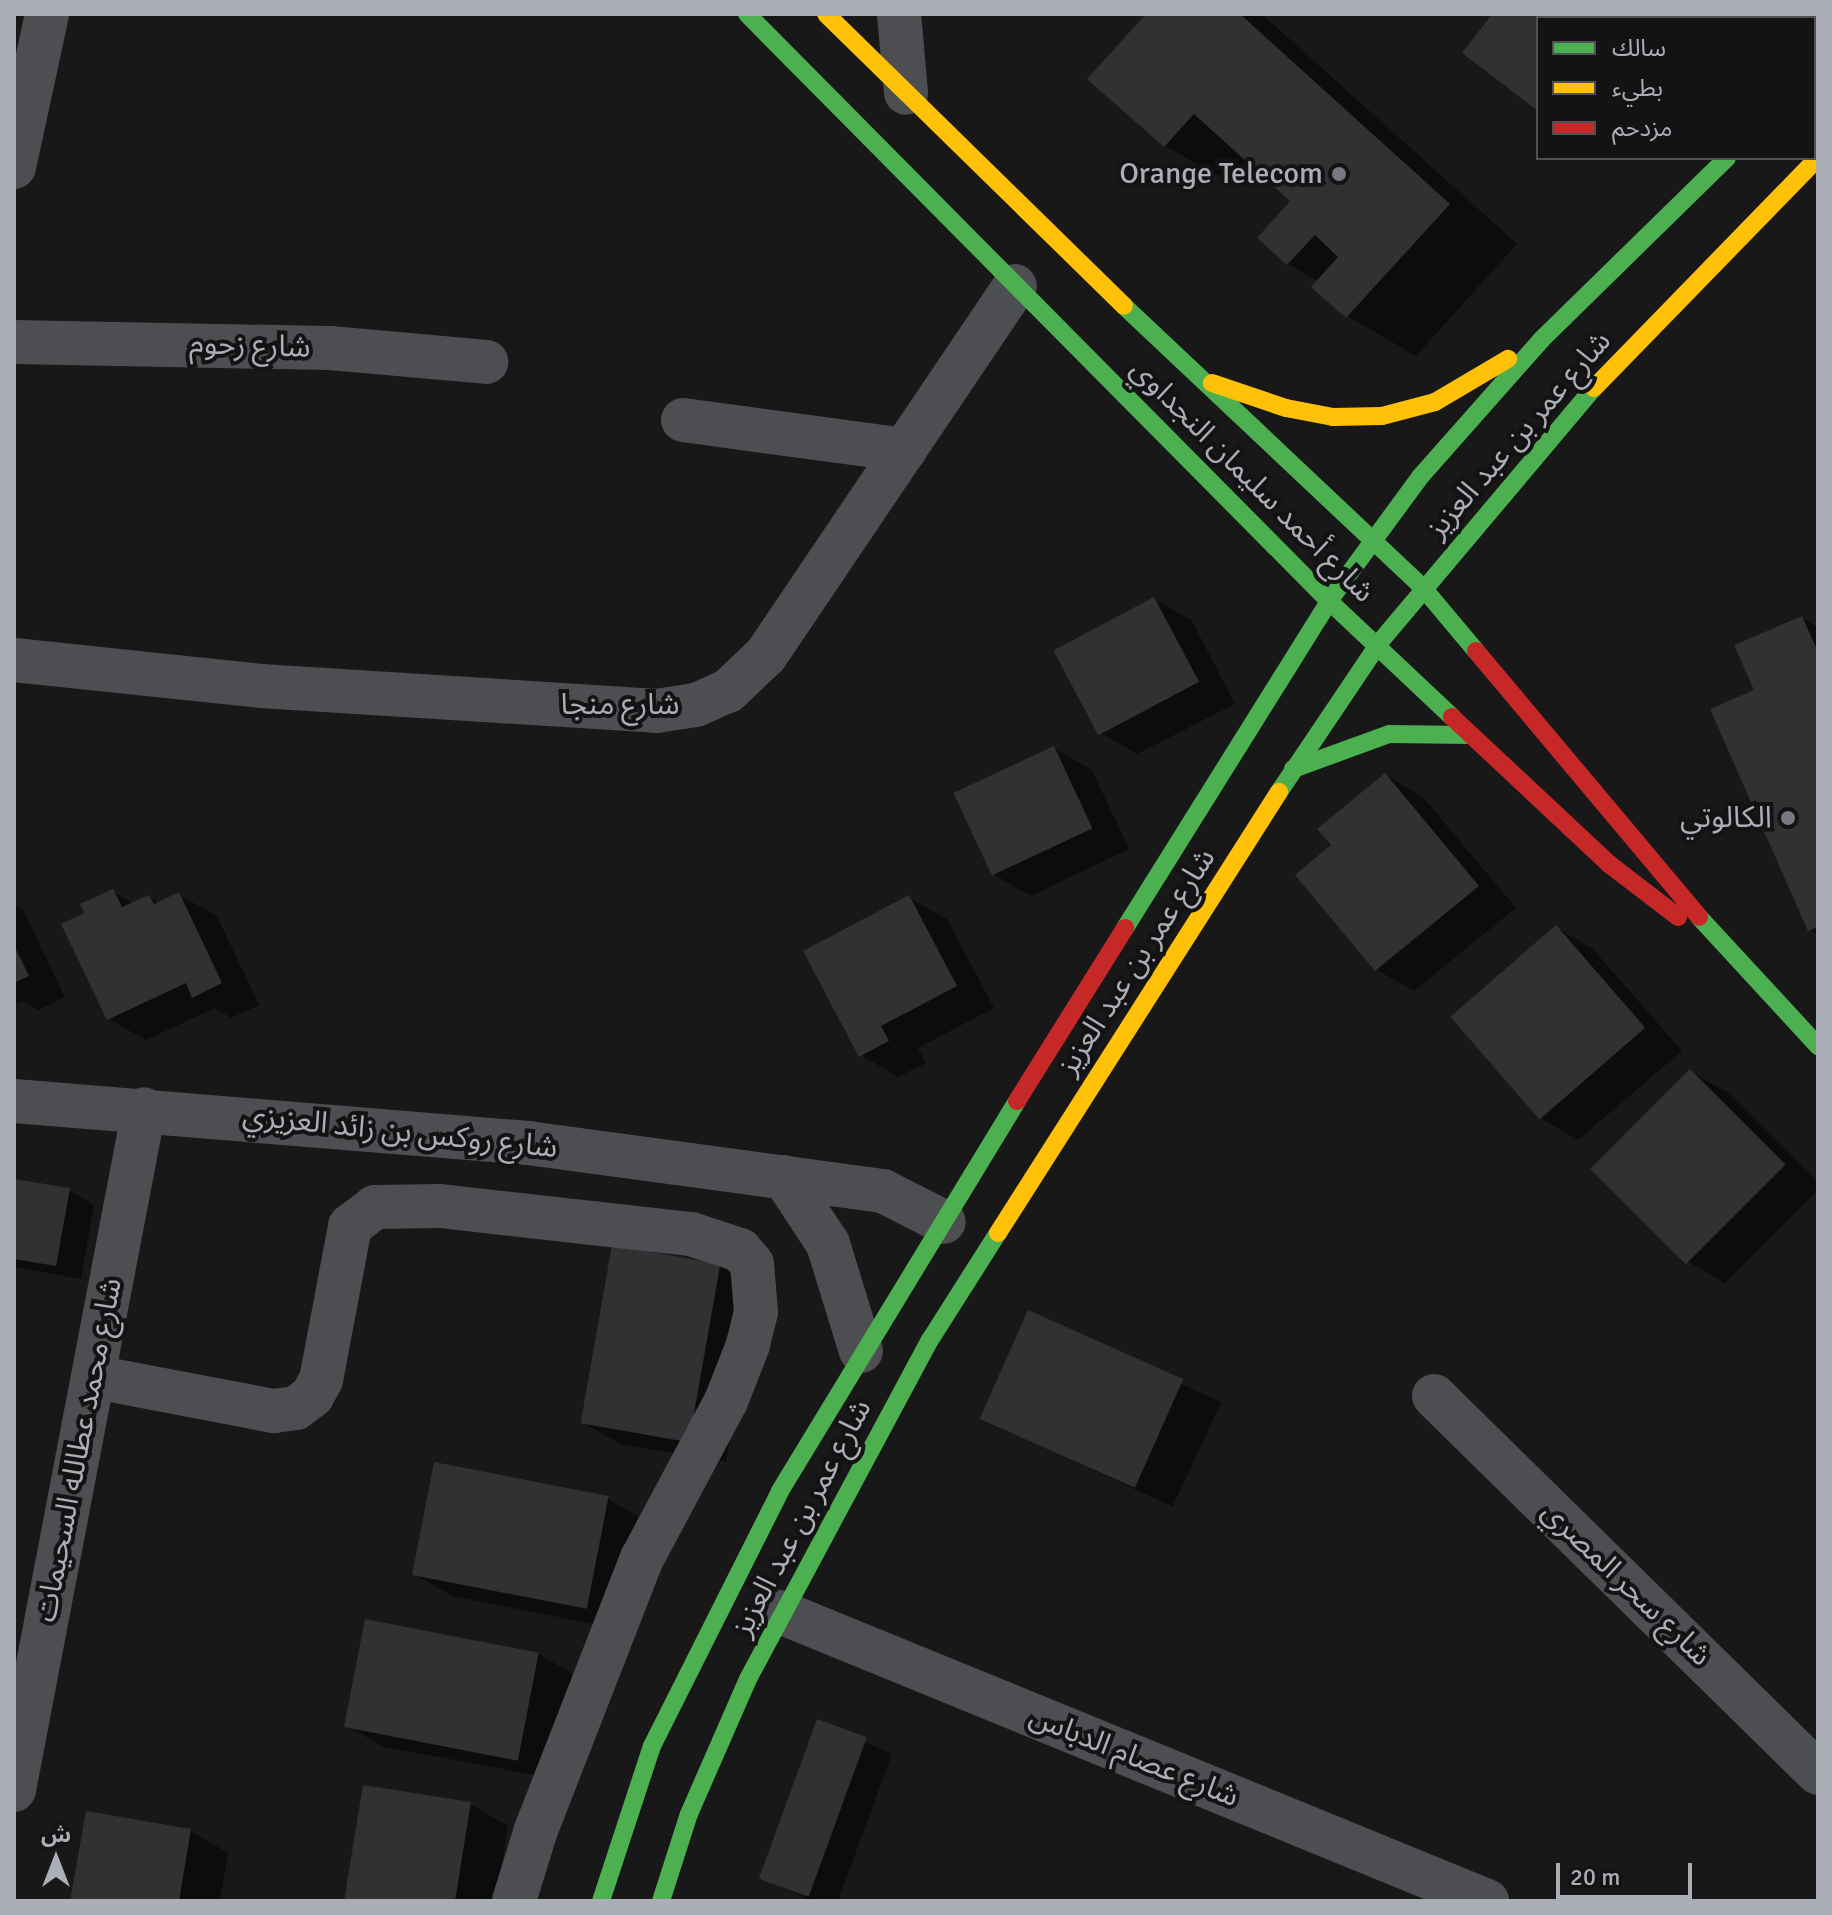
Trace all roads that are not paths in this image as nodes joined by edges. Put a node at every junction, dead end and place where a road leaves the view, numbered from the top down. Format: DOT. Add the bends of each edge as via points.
graph roads {
  1 [pos="47,14"];
  2 [pos="747,14"];
  3 [pos="826,14"];
  4 [pos="899,14"];
  5 [pos="906,93"];
  6 [pos="1818,158"];
  7 [pos="1725,160"];
  8 [pos="14,167"];
  9 [pos="1015,286"];
  10 [pos="1541,340"];
  11 [pos="14,342"];
  12 [pos="486,362"];
  13 [pos="1197,377"];
  14 [pos="683,420"];
  15 [pos="905,450"];
  16 [pos="1370,540"];
  17 [pos="1424,589"];
  18 [pos="1329,601"];
  19 [pos="1379,643"];
  20 [pos="14,660"];
  21 [pos="1470,735"];
  22 [pos="1293,769"];
  23 [pos="1739,965"];
  24 [pos="1818,1046"];
  25 [pos="14,1101"];
  26 [pos="144,1109"];
  27 [pos="784,1177"];
  28 [pos="944,1222"];
  29 [pos="861,1351"];
  30 [pos="95,1377"];
  31 [pos="1434,1396"];
  32 [pos="33,1581"];
  33 [pos="780,1612"];
  34 [pos="1818,1773"];
  35 [pos="14,1790"];
  36 [pos="514,1901"];
  37 [pos="601,1901"];
  38 [pos="661,1901"];
  39 [pos="1487,1901"];
  1 -- 8 [label="street"];
  2 -- 9 [label="street, شارع أحمد سليمان النجداوي"];
  3 -- 5 [label="street, شارع أحمد سليمان النجداوي"];
  4 -- 5 [label="street"];
  5 -- 13 [label="street, شارع أحمد سليمان النجداوي"];
  6 -- 17 [label="street, شارع عمر بن عبد العزيز" via="1563,420"];
  7 -- 10 [label="street, شارع عمر بن عبد العزيز"];
  9 -- 15 [label="street, شارع منجا"];
  9 -- 18 [label="street, شارع أحمد سليمان النجداوي"];
  10 -- 13 [label="street" via="1435,402 1382,416 1333,417 1286,408"];
  10 -- 16 [label="street, شارع عمر بن عبد العزيز"];
  11 -- 12 [label="street, شارع زحوم" via="330,348"];
  13 -- 16 [label="street, شارع أحمد سليمان النجداوي"];
  14 -- 15 [label="street"];
  15 -- 20 [label="street, شارع منجا" via="766,655 728,691 696,705 656,711 339,691"];
  16 -- 17 [label="street, شارع أحمد سليمان النجداوي"];
  16 -- 18 [label="street, شارع عمر بن عبد العزيز"];
  17 -- 19 [label="street, شارع عمر بن عبد العزيز"];
  17 -- 23 [label="street, شارع أحمد سليمان النجداوي"];
  18 -- 19 [label="street, شارع أحمد سليمان النجداوي"];
  18 -- 28 [label="street, شارع عمر بن عبد العزيز"];
  19 -- 21 [label="street, شارع أحمد سليمان النجداوي"];
  19 -- 22 [label="street, شارع عمر بن عبد العزيز"];
  21 -- 22 [label="street" via="1389,734"];
  21 -- 23 [label="street, شارع أحمد سليمان النجداوي" via="1609,864"];
  22 -- 33 [label="street, شارع عمر بن عبد العزيز" via="930,1340"];
  23 -- 24 [label="street, شارع أحمد سليمان النجداوي"];
  25 -- 26 [label="street, شارع روكس بن زائد العزيزي"];
  26 -- 27 [label="street, شارع روكس بن زائد العزيزي" via="528,1143"];
  26 -- 30 [label="street, شارع محمد عطالله السحيمات"];
  27 -- 28 [label="street, شارع روكس بن زائد العزيزي" via="883,1191"];
  27 -- 29 [label="street" via="828,1244"];
  28 -- 29 [label="street, شارع عمر بن عبد العزيز"];
  29 -- 37 [label="street, شارع عمر بن عبد العزيز" via="694,1654 652,1746"];
  30 -- 32 [label="street, شارع محمد عطالله السحيمات"];
  30 -- 36 [label="street" via="274,1411 296,1408 321,1380 350,1226 360,1213 375,1207 440,1206 664,1229 720,1240 752,1264 757,1297 748,1345 726,1401 642,1558 535,1833"];
  31 -- 34 [label="street, شارع سحر المصري"];
  32 -- 35 [label="street, شارع محمد عطالله السحيمات"];
  33 -- 38 [label="street, شارع عمر بن عبد العزيز" via="689,1814"];
  33 -- 39 [label="street, شارع عصام الدباس"];
}
